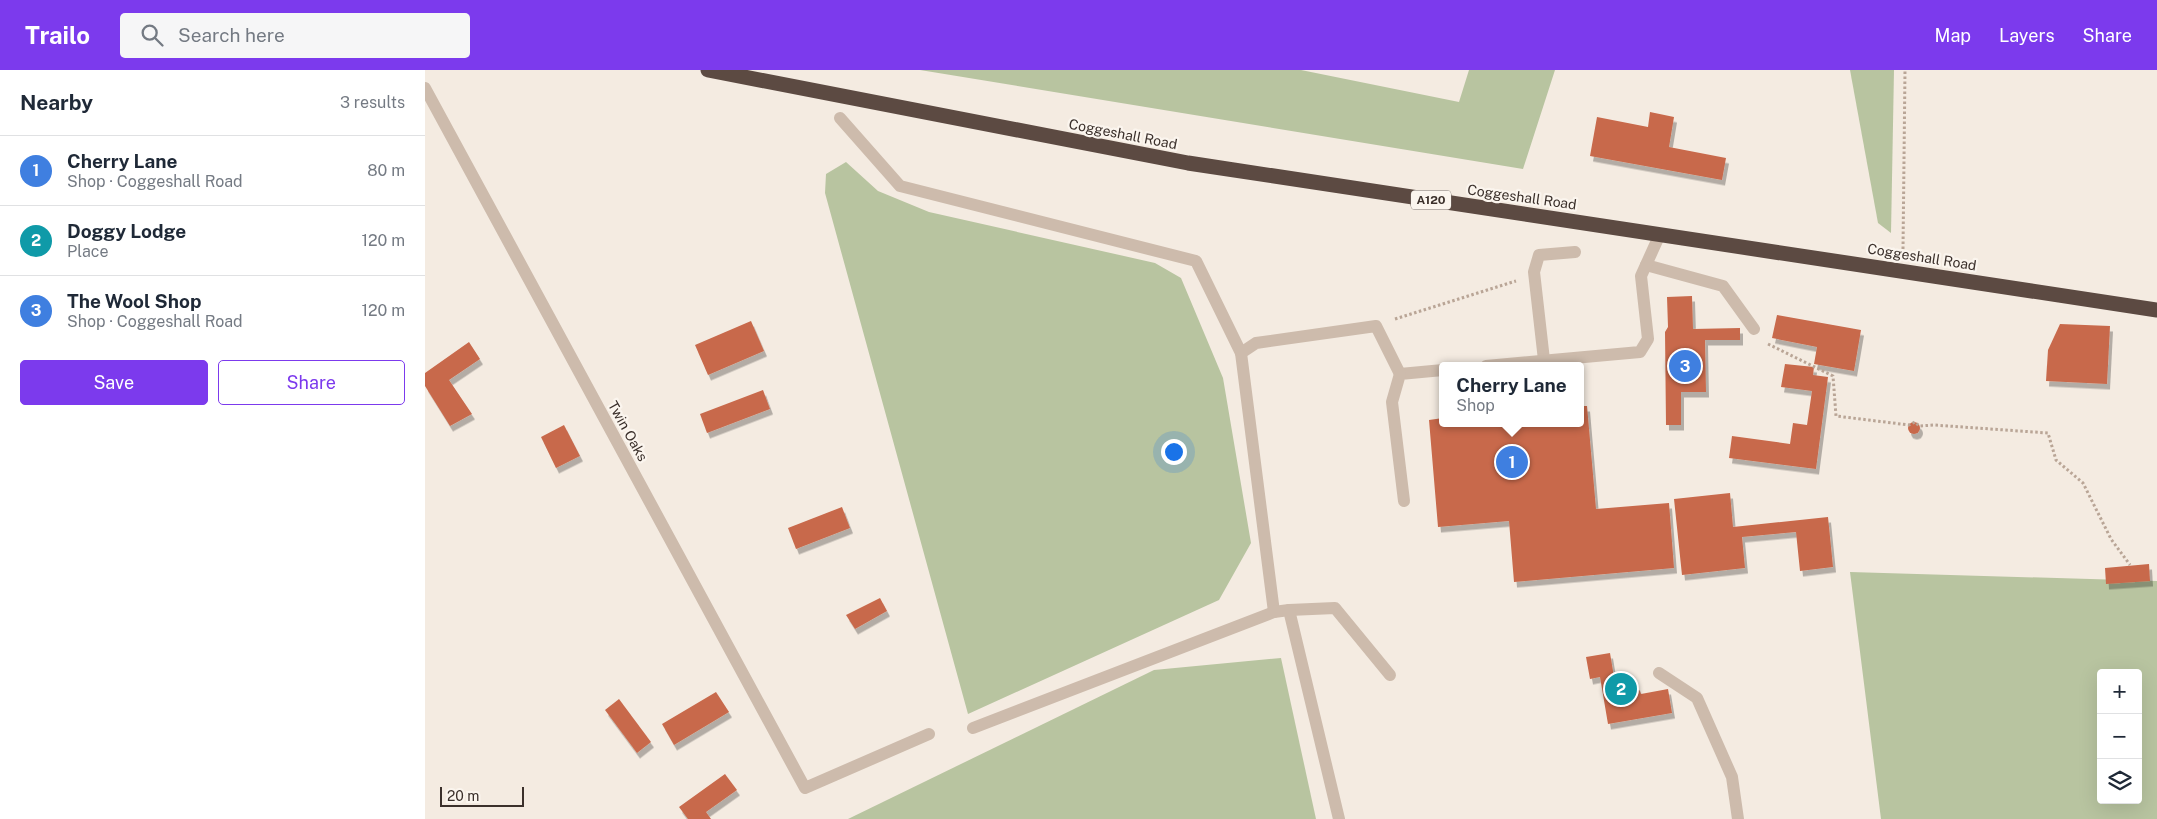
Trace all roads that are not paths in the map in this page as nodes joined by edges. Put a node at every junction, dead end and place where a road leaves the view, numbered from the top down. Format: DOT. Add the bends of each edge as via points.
graph roads {
  1 [pos="707,70"];
  2 [pos="425,88"];
  3 [pos="841,118"];
  4 [pos="1660,234"];
  5 [pos="1575,252"];
  6 [pos="1646,265"];
  7 [pos="2157,310"];
  8 [pos="1753,329"];
  9 [pos="1241,354"];
  10 [pos="1544,360"];
  11 [pos="1525,362"];
  12 [pos="1439,370"];
  13 [pos="1401,374"];
  14 [pos="1404,501"];
  15 [pos="1289,610"];
  16 [pos="1275,612"];
  17 [pos="1659,674"];
  18 [pos="1390,675"];
  19 [pos="973,728"];
  20 [pos="929,734"];
  21 [pos="1339,819"];
  22 [pos="1738,819"];
  1 -- 4 [label="highway, Coggeshall Road / A120" via="1188,163"];
  2 -- 20 [label="street, Twin Oaks" via="805,788"];
  3 -- 9 [label="street" via="901,186 1196,261"];
  4 -- 6 [label="street"];
  4 -- 7 [label="highway, Coggeshall Road / A120"];
  5 -- 10 [label="street" via="1539,255 1534,272"];
  6 -- 8 [label="street" via="1723,286"];
  6 -- 10 [label="street" via="1641,276 1648,339 1640,352"];
  9 -- 13 [label="street" via="1256,343 1375,326"];
  9 -- 16 [label="street"];
  10 -- 11 [label="street"];
  12 -- 13 [label="street"];
  13 -- 14 [label="street" via="1392,402"];
  15 -- 16 [label="street"];
  15 -- 18 [label="street" via="1335,608"];
  15 -- 21 [label="street"];
  16 -- 19 [label="street"];
  17 -- 22 [label="street" via="1697,698 1732,777"];
}
